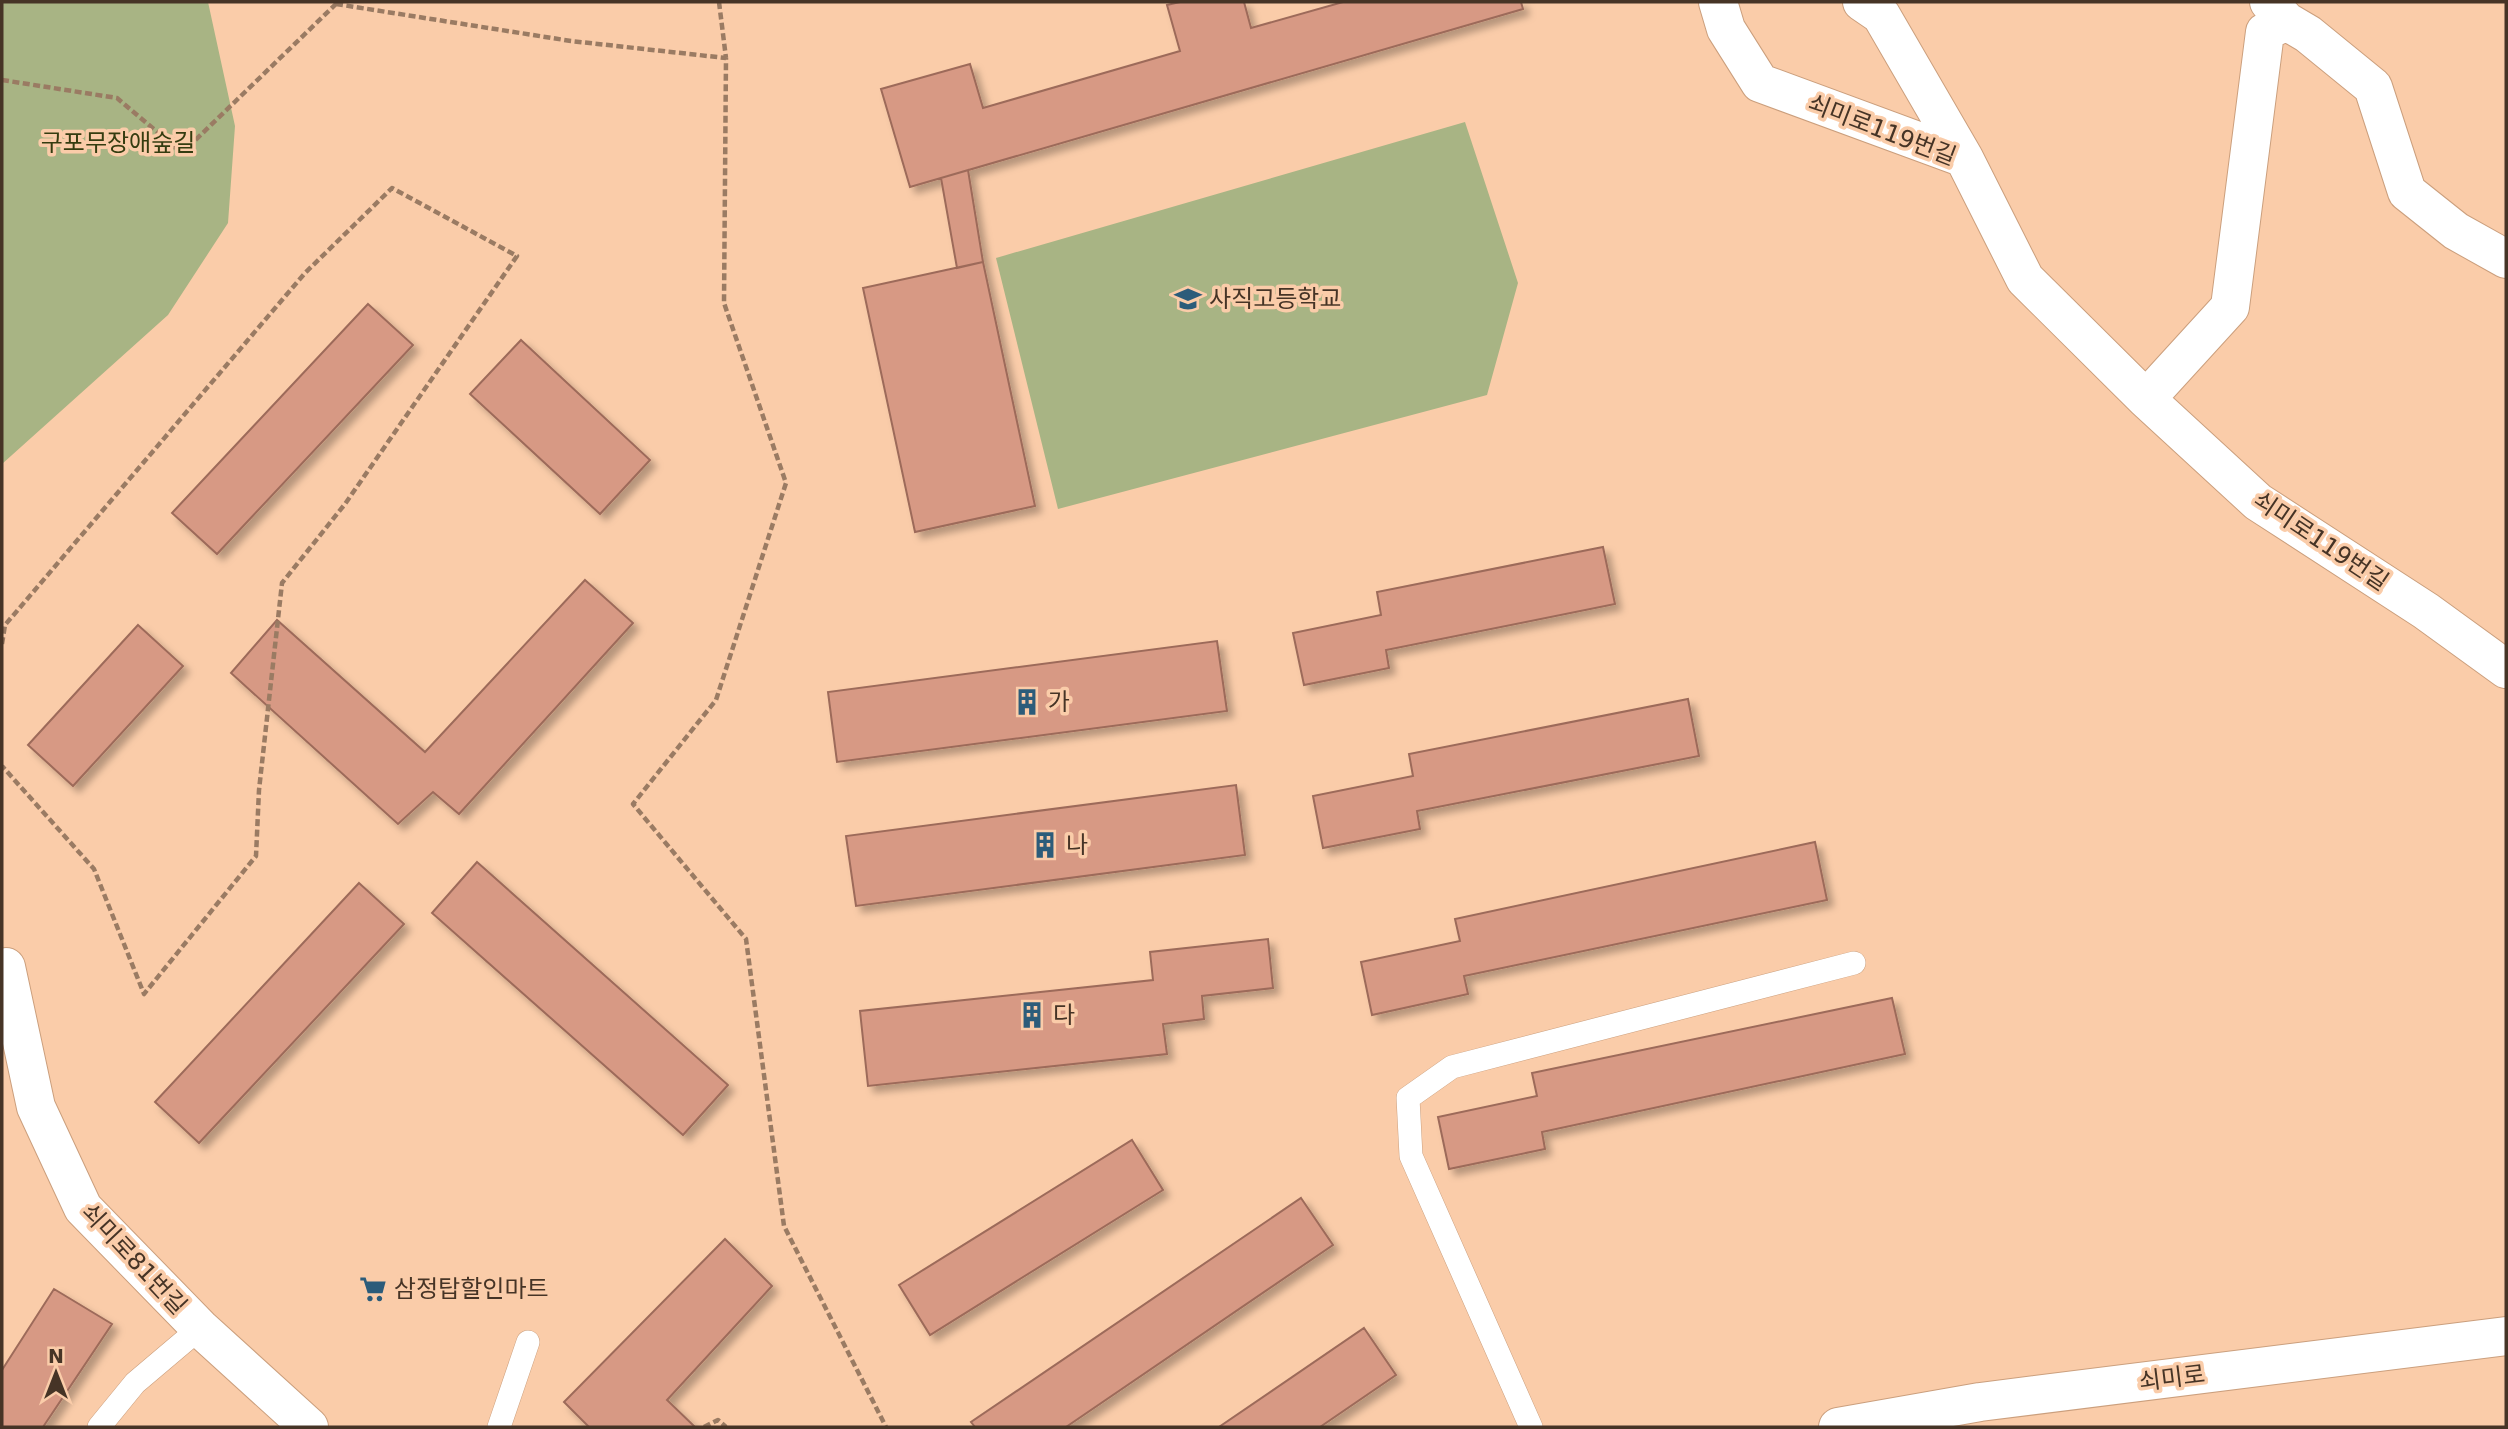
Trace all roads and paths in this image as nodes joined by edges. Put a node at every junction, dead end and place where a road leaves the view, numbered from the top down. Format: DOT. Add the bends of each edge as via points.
graph roads {
  1 [pos="719,2"];
  2 [pos="1718,2"];
  3 [pos="338,3"];
  4 [pos="1880,6"];
  5 [pos="2277,11"];
  6 [pos="726,58"];
  7 [pos="2,80"];
  8 [pos="1964,158"];
  9 [pos="2506,259"];
  10 [pos="2146,399"];
  11 [pos="2,643"];
  12 [pos="2506,669"];
  13 [pos="2,766"];
  14 [pos="1854,963"];
  15 [pos="6,967"];
  16 [pos="200,1328"];
  17 [pos="2506,1336"];
  18 [pos="528,1342"];
  19 [pos="99,1427"];
  20 [pos="309,1427"];
  21 [pos="499,1427"];
  22 [pos="704,1427"];
  23 [pos="726,1427"];
  24 [pos="886,1427"];
  25 [pos="1531,1427"];
  26 [pos="1838,1427"];
  1 -- 6 [label="path"];
  2 -- 8 [label="street, 쇠미로119번길" via="1726,29 1760,83"];
  3 -- 6 [label="path" via="571,41"];
  3 -- 7 [label="path" via="182,153 117,98"];
  4 -- 8 [label="street"];
  5 -- 9 [label="street" via="2373,87 2407,192 2456,231"];
  5 -- 10 [label="street" via="2265,32 2230,307"];
  6 -- 24 [label="path" via="724,303 786,483 716,700 634,804 746,939 784,1226"];
  8 -- 10 [label="street, 쇠미로119번길" via="2025,279"];
  10 -- 12 [label="street, 쇠미로119번길" via="2258,502"];
  11 -- 13 [label="path" via="5,625 226,366 305,274 391,188 517,257 345,503 282,583 256,856 144,994 94,869"];
  14 -- 25 [label="lane" via="1451,1067 1408,1098 1411,1156"];
  15 -- 16 [label="street, 쇠미로81번길" via="36,1107 83,1208"];
  16 -- 19 [label="lane" via="135,1382"];
  16 -- 20 [label="street, 쇠미로81번길"];
  17 -- 26 [label="street, 쇠미로" via="1980,1402"];
  18 -- 21 [label="lane"];
  22 -- 23 [label="path" via="718,1420"];
}
